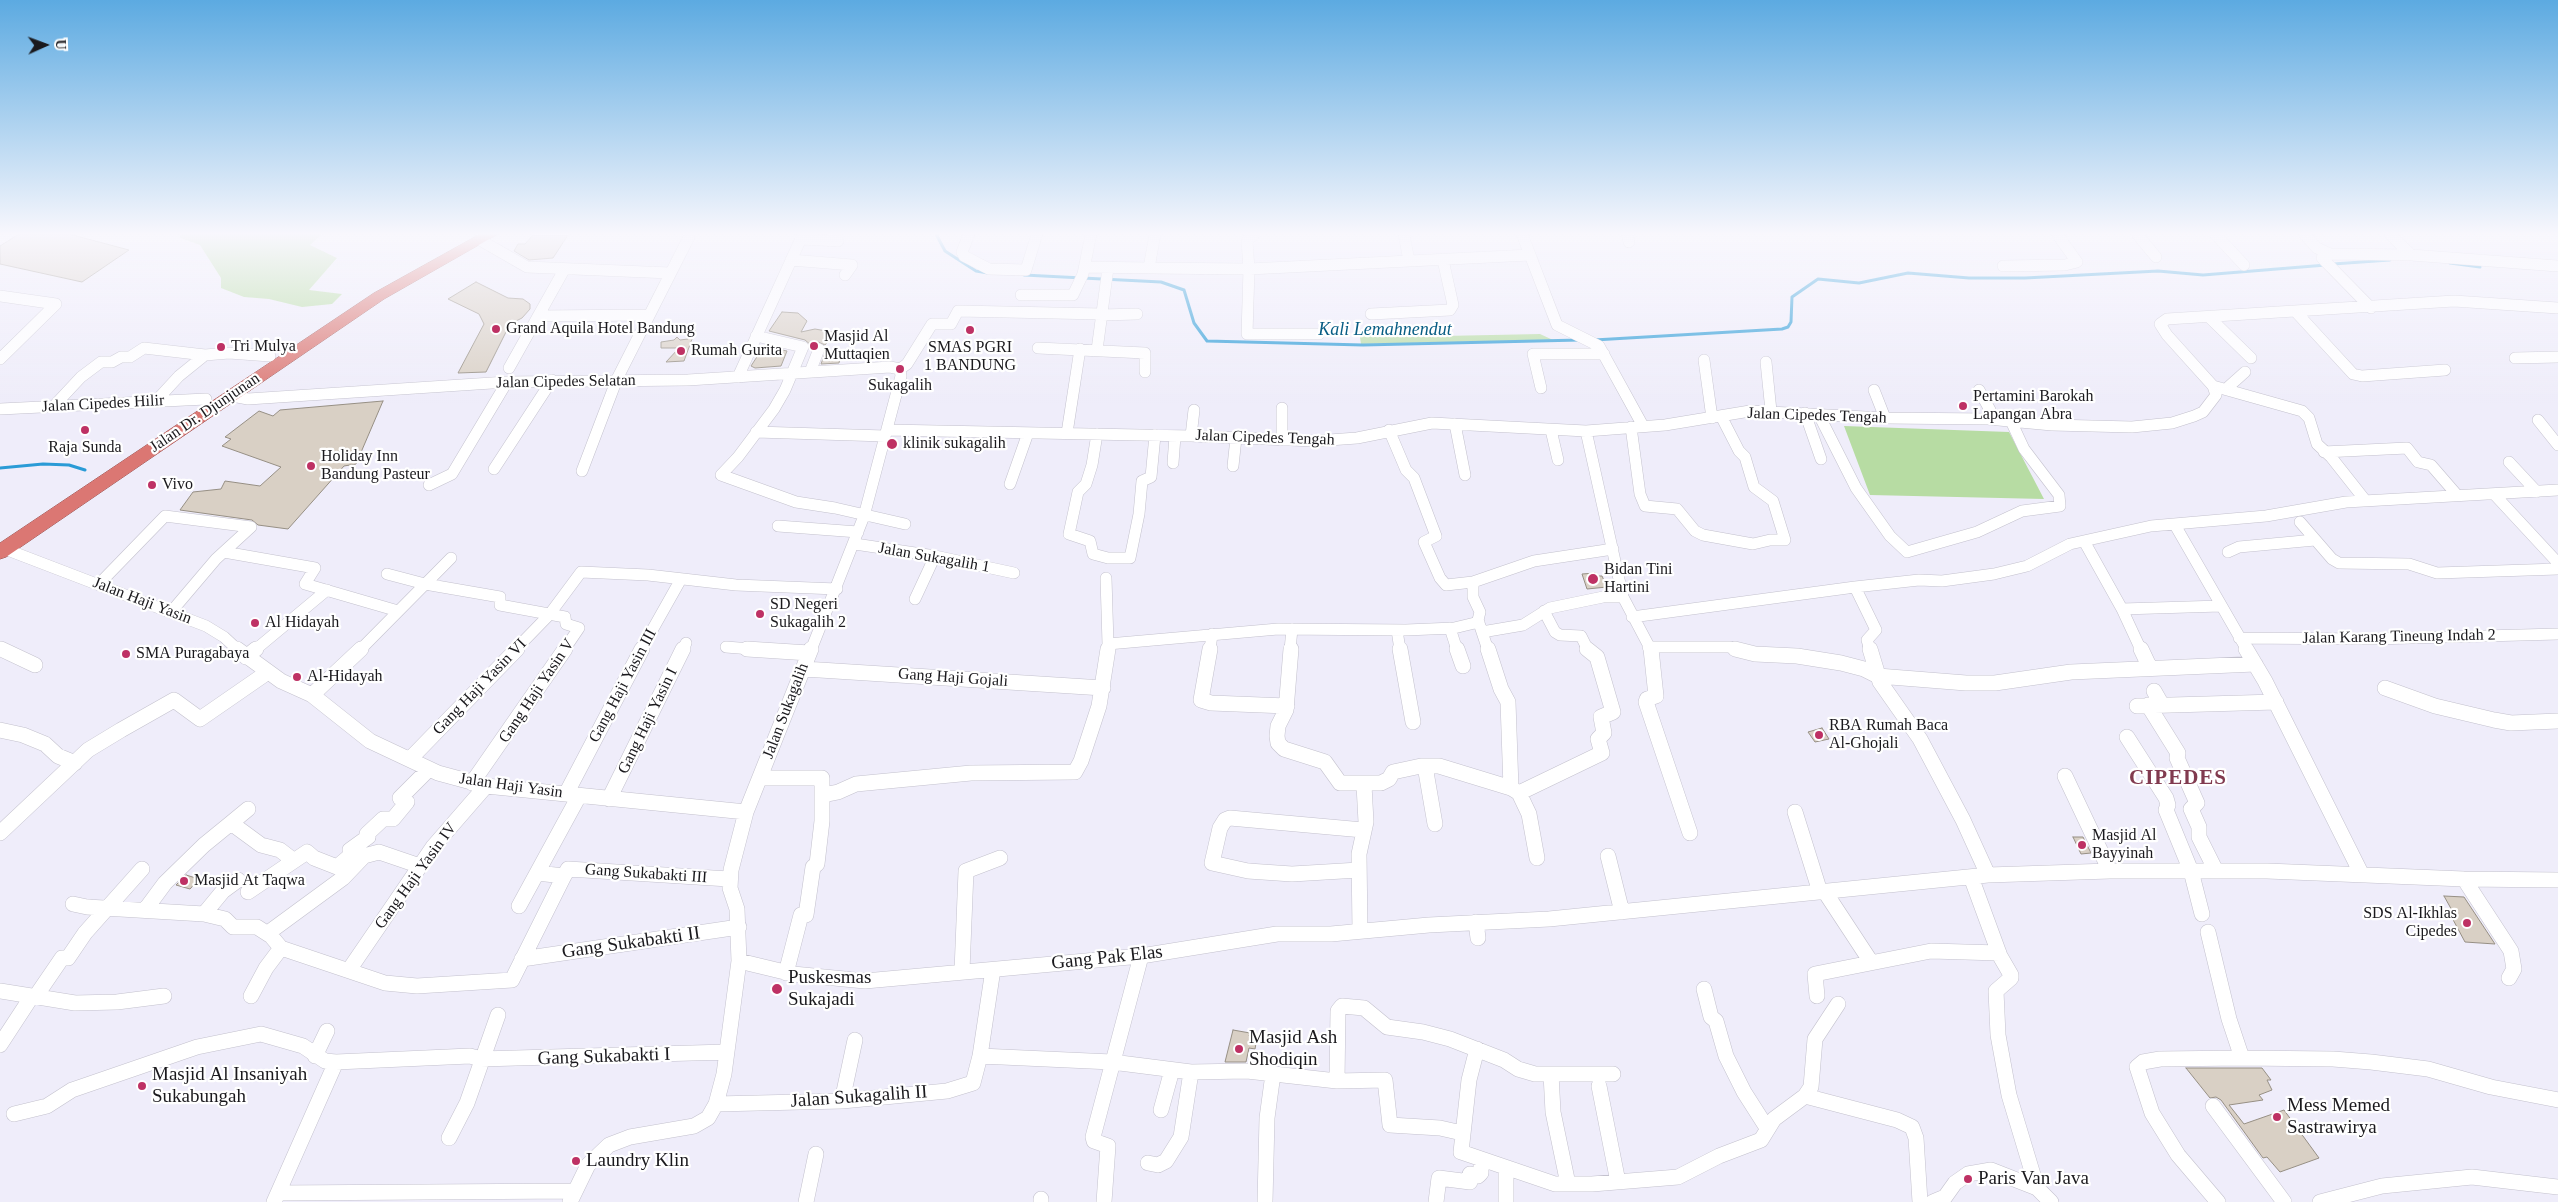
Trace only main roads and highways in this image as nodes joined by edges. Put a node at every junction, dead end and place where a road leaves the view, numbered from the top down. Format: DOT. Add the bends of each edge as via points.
graph roads {
  1 [pos="372,290"];
  2 [pos="389,290"];
  3 [pos="2,546"];
  1 -- 3 [label="highway, Jalan Dr. Djunjunan" via="206,399"];
  2 -- 3 [label="highway, Jalan Dr. Djunjunan"];
}
